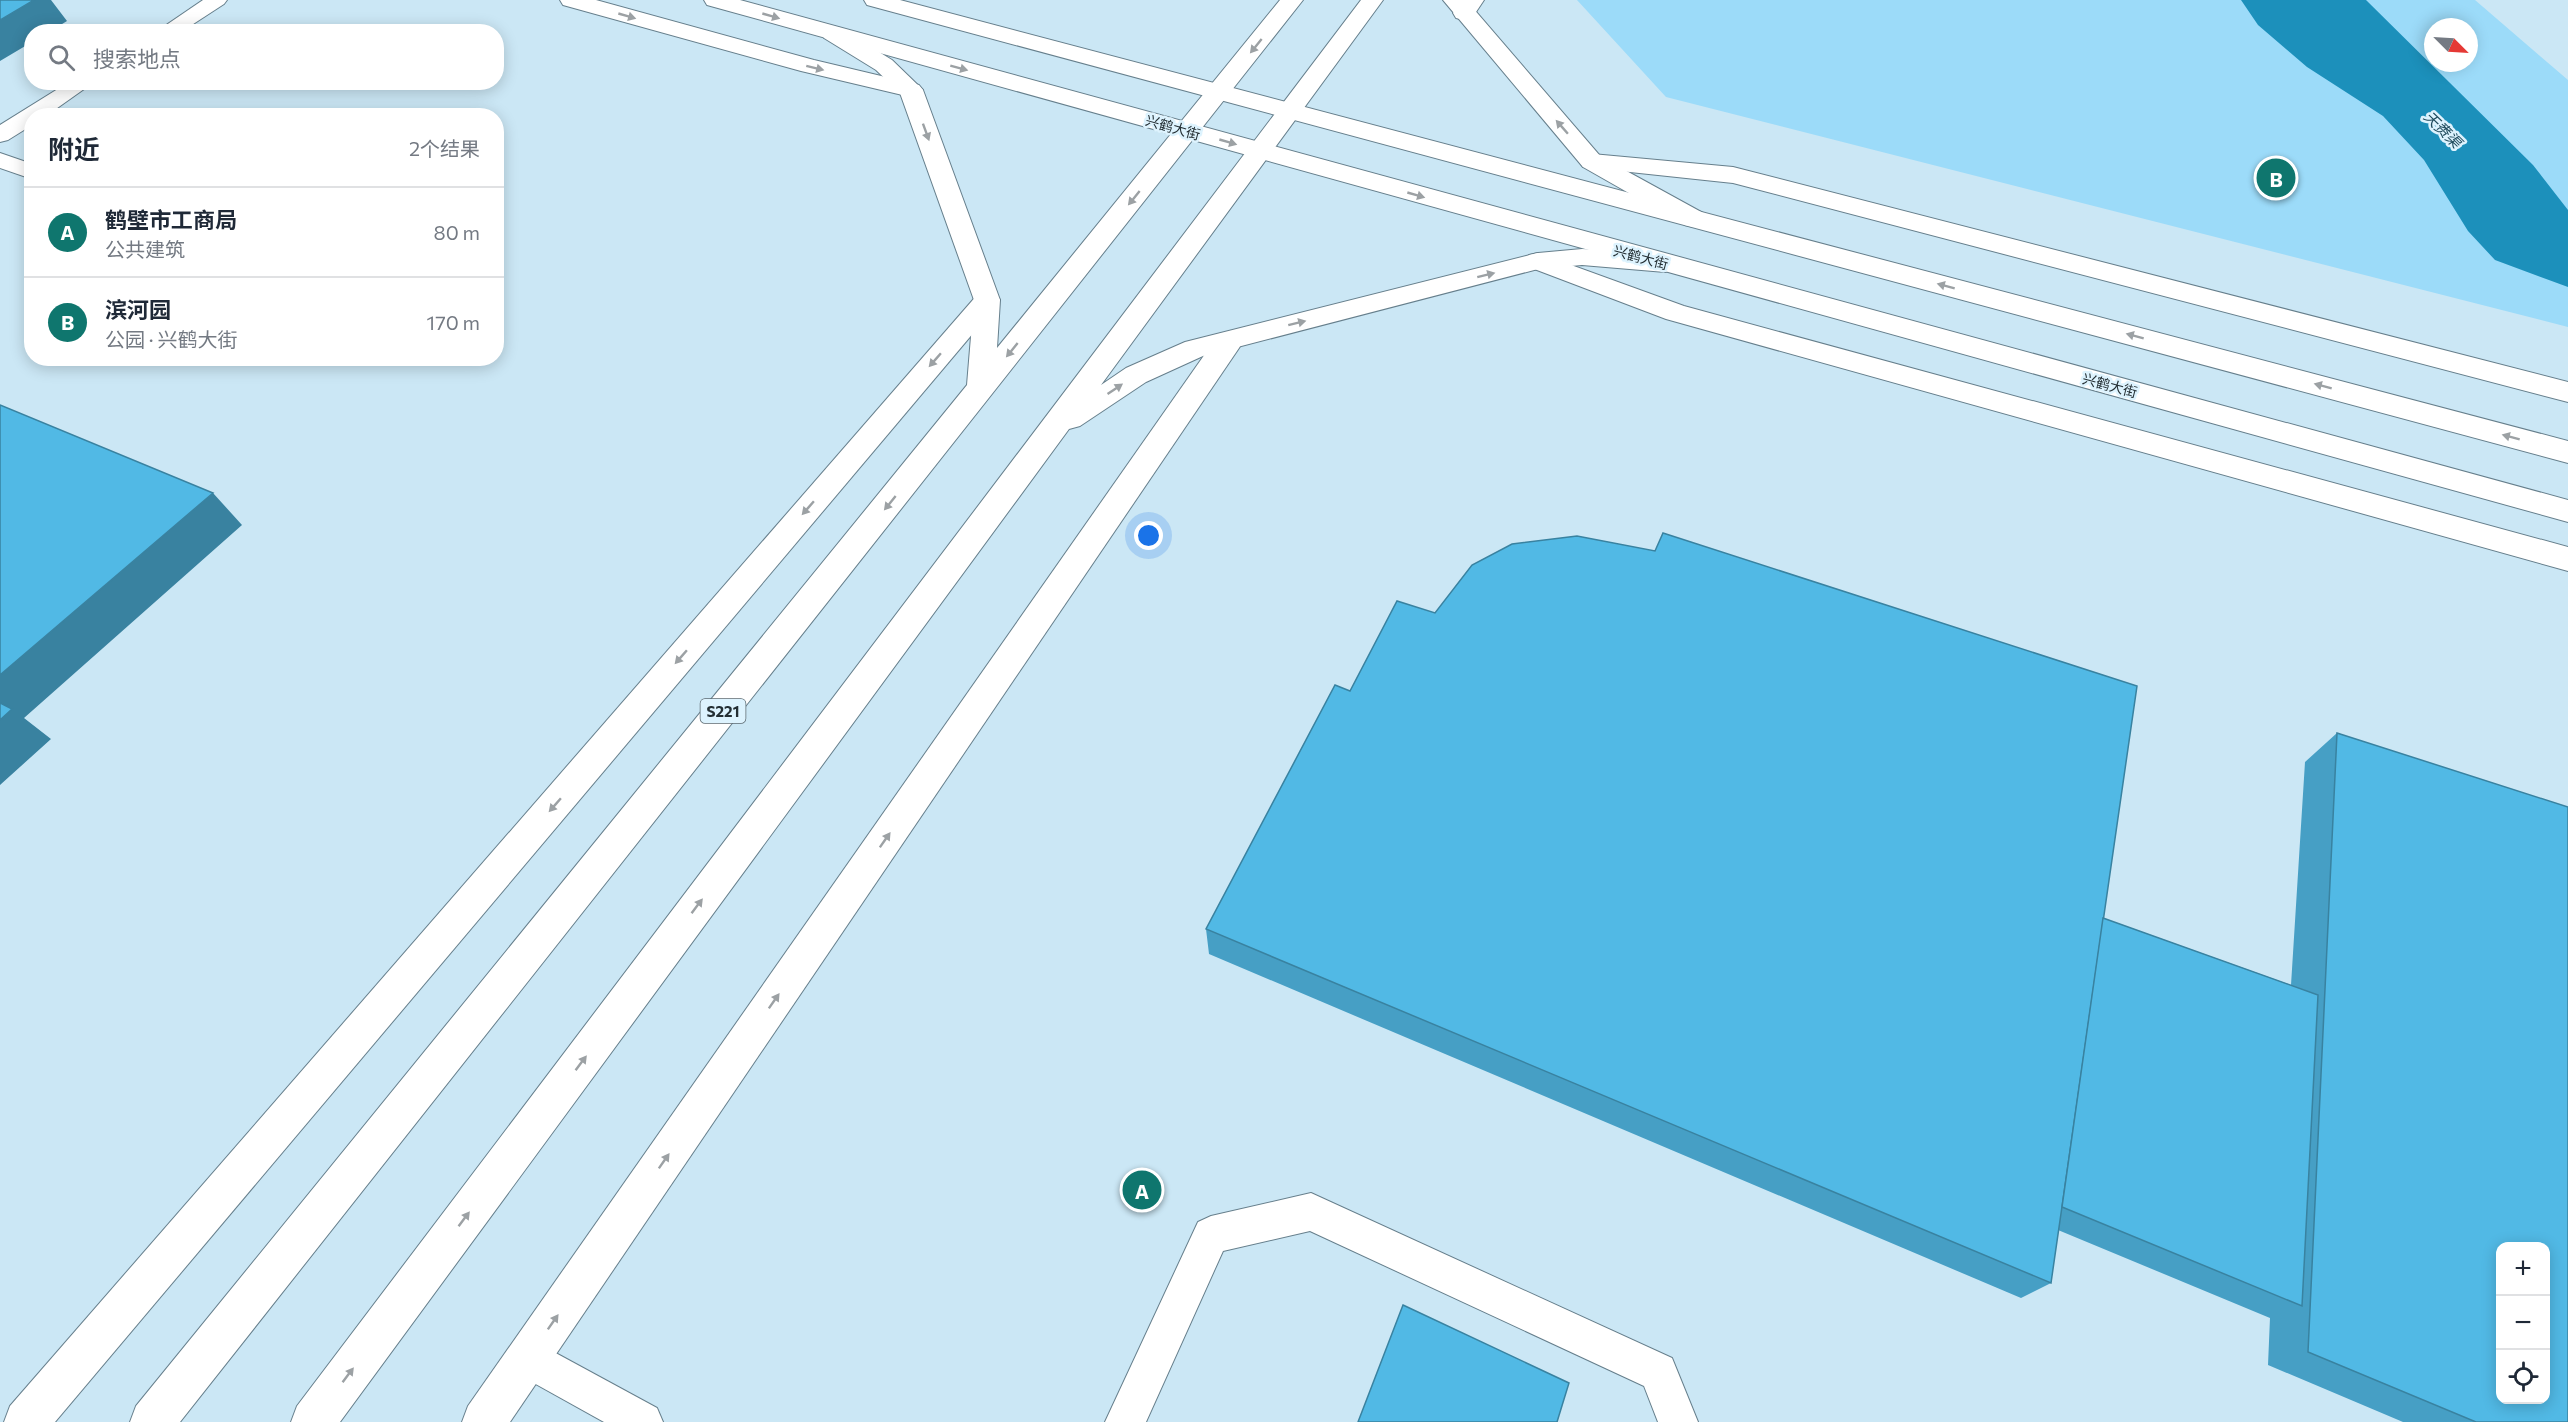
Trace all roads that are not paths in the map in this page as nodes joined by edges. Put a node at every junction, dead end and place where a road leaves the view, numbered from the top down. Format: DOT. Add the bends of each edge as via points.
graph roads {
  1 [pos="217,0"];
  2 [pos="571,0"];
  3 [pos="714,0"];
  4 [pos="875,0"];
  5 [pos="1292,0"];
  6 [pos="1372,0"];
  7 [pos="1464,4"];
  8 [pos="179,24"];
  9 [pos="832,33"];
  10 [pos="71,90"];
  11 [pos="911,90"];
  12 [pos="1218,92"];
  13 [pos="43,108"];
  14 [pos="1289,111"];
  15 [pos="24,120"];
  16 [pos="1187,131"];
  17 [pos="0,135"];
  18 [pos="1259,151"];
  19 [pos="0,160"];
  20 [pos="1592,162"];
  21 [pos="24,169"];
  22 [pos="1694,219"];
  23 [pos="1538,261"];
  24 [pos="1665,263"];
  25 [pos="987,300"];
  26 [pos="1229,340"];
  27 [pos="981,389"];
  28 [pos="2568,392"];
  29 [pos="1049,434"];
  30 [pos="2568,452"];
  31 [pos="2568,511"];
  32 [pos="2568,559"];
  33 [pos="528,1358"];
  34 [pos="26,1422"];
  35 [pos="153,1422"];
  36 [pos="312,1422"];
  37 [pos="484,1422"];
  38 [pos="643,1422"];
  39 [pos="1125,1422"];
  40 [pos="1678,1422"];
  1 -- 8 [label="lane"];
  2 -- 11 [label="main road, one-way"];
  3 -- 9 [label="main road, 兴鹤大街, one-way"];
  4 -- 12 [label="main road"];
  5 -- 12 [label="main road, S221, one-way"];
  6 -- 14 [label="main road"];
  20 -- 7 [label="main road, one-way"];
  9 -- 11 [label="main road" via="884,65"];
  9 -- 16 [label="main road, 兴鹤大街, one-way"];
  10 -- 13 [label="lane"];
  11 -- 25 [label="main road, one-way"];
  12 -- 14 [label="main road"];
  12 -- 16 [label="main road, S221"];
  14 -- 18 [label="main road"];
  14 -- 22 [label="main road"];
  15 -- 17 [label="lane"];
  16 -- 18 [label="main road, 兴鹤大街, one-way"];
  16 -- 27 [label="main road, S221, one-way"];
  18 -- 24 [label="main road, 兴鹤大街, one-way"];
  18 -- 29 [label="main road"];
  19 -- 21 [label="lane"];
  20 -- 22 [label="main road"];
  20 -- 28 [label="main road" via="1733,175"];
  30 -- 22 [label="main road, one-way"];
  23 -- 24 [label="main road" via="1582,257"];
  26 -- 23 [label="main road, one-way"];
  23 -- 32 [label="main road" via="1675,313"];
  24 -- 31 [label="main road, 兴鹤大街"];
  25 -- 27 [label="main road"];
  25 -- 34 [label="main road, one-way"];
  29 -- 26 [label="main road, one-way" via="1136,375 1195,349"];
  33 -- 26 [label="main road, one-way"];
  27 -- 35 [label="main road, S221, one-way"];
  36 -- 29 [label="main road, one-way"];
  33 -- 37 [label="main road"];
  33 -- 38 [label="lane"];
  39 -- 40 [label="lane" via="1211,1234 1311,1212 1658,1372"];
}
